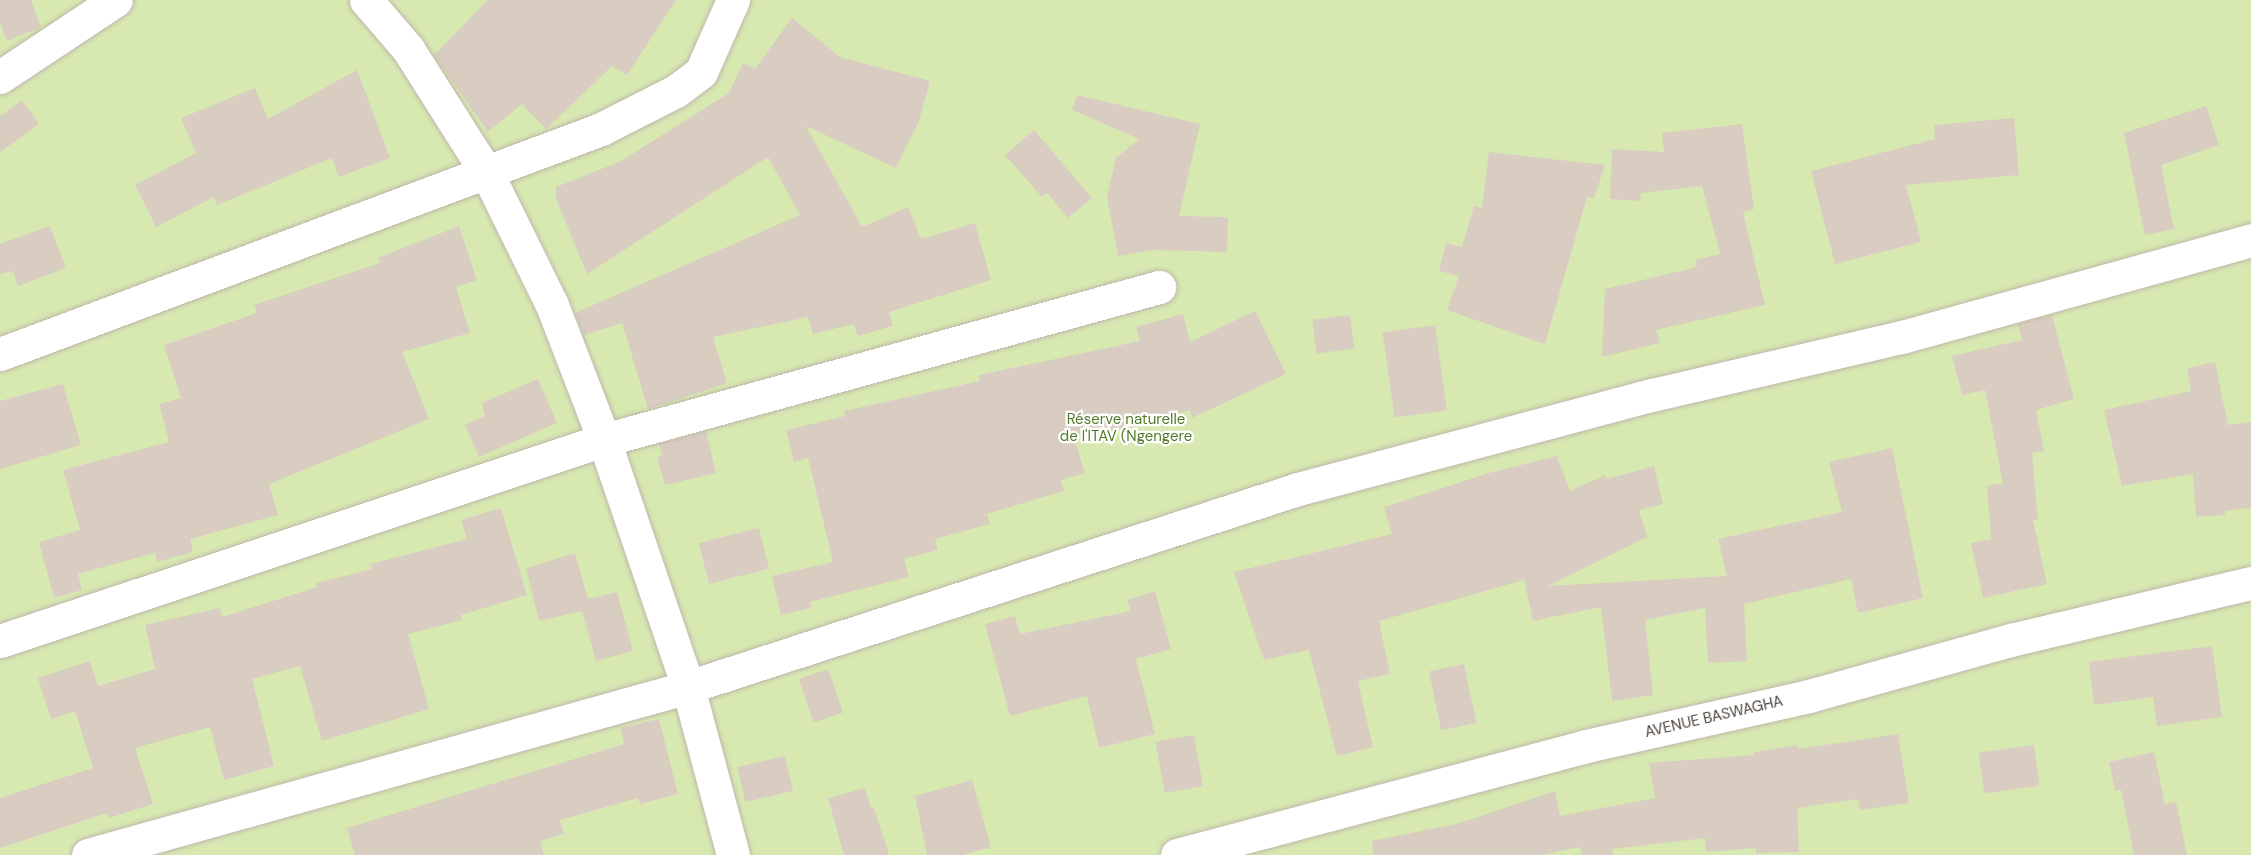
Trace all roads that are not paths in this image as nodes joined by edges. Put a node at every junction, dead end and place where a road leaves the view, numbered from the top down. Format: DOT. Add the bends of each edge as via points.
graph roads {
  1 [pos="116,0"];
  2 [pos="366,0"];
  3 [pos="733,0"];
  4 [pos="0,77"];
  5 [pos="488,175"];
  6 [pos="2251,240"];
  7 [pos="1159,287"];
  8 [pos="0,354"];
  9 [pos="604,440"];
  10 [pos="2251,583"];
  11 [pos="0,641"];
  12 [pos="688,687"];
  13 [pos="88,855"];
  14 [pos="734,855"];
  15 [pos="1177,855"];
  1 -- 4 [label="street"];
  2 -- 5 [label="street" via="408,49"];
  3 -- 5 [label="street" via="701,72 676,91 602,129"];
  5 -- 8 [label="street"];
  5 -- 9 [label="street" via="552,305"];
  6 -- 12 [label="street" via="1902,338 1652,395 1298,489"];
  7 -- 9 [label="street"];
  9 -- 11 [label="street"];
  9 -- 12 [label="street"];
  10 -- 15 [label="street, AVENUE BASWAGHA" via="2011,640 1809,696 1586,746"];
  12 -- 13 [label="street"];
  12 -- 14 [label="street"];
}
